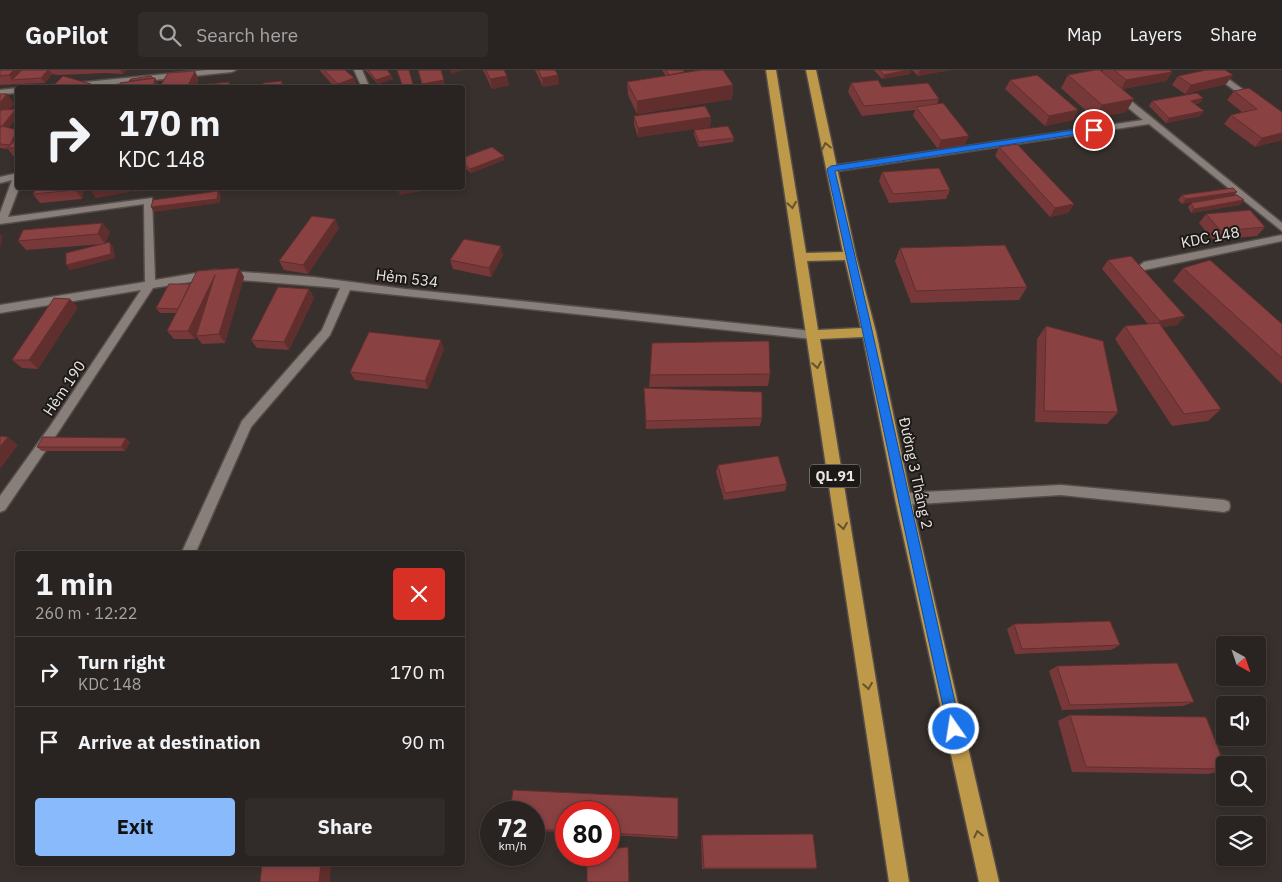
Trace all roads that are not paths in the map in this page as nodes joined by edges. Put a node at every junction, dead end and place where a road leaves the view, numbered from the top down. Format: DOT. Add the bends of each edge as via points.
graph roads {
  1 [pos="232,70"];
  2 [pos="358,70"];
  3 [pos="771,70"];
  4 [pos="811,70"];
  5 [pos="1211,70"];
  6 [pos="77,85"];
  7 [pos="365,85"];
  8 [pos="1109,87"];
  9 [pos="15,90"];
  10 [pos="0,92"];
  11 [pos="1258,103"];
  12 [pos="1151,121"];
  13 [pos="831,169"];
  14 [pos="15,177"];
  15 [pos="0,180"];
  16 [pos="15,185"];
  17 [pos="1282,228"];
  18 [pos="1282,238"];
  19 [pos="800,256"];
  20 [pos="850,256"];
  21 [pos="1144,266"];
  22 [pos="150,284"];
  23 [pos="347,285"];
  24 [pos="0,309"];
  25 [pos="869,332"];
  26 [pos="812,335"];
  27 [pos="903,500"];
  28 [pos="0,506"];
  29 [pos="1224,506"];
  30 [pos="189,551"];
  31 [pos="899,882"];
  32 [pos="989,882"];
  1 -- 6 [label="street"];
  2 -- 7 [label="street"];
  3 -- 19 [label="highway, QL.91, one-way"];
  13 -- 4 [label="highway, Đường 3 Tháng 2, one-way"];
  5 -- 11 [label="street"];
  8 -- 12 [label="street"];
  9 -- 10 [label="street"];
  12 -- 13 [label="street"];
  12 -- 17 [label="street"];
  13 -- 20 [label="highway, Đường 3 Tháng 2"];
  14 -- 15 [label="street"];
  16 -- 22 [label="street" via="2,222 149,200"];
  18 -- 21 [label="street, KDC 148"];
  19 -- 20 [label="highway"];
  19 -- 26 [label="highway, QL.91"];
  20 -- 25 [label="highway, Đường 3 Tháng 2"];
  22 -- 23 [label="street, Hẻm 534" via="215,274"];
  22 -- 24 [label="street, Hẻm 534"];
  22 -- 28 [label="street, Hẻm 190" via="56,428"];
  23 -- 26 [label="street, Hẻm 534"];
  23 -- 30 [label="street" via="326,332 246,424"];
  25 -- 26 [label="highway"];
  25 -- 27 [label="highway, Đường 3 Tháng 2"];
  26 -- 31 [label="highway, QL.91, one-way"];
  27 -- 29 [label="street" via="1061,490"];
  32 -- 27 [label="highway, Đường 3 Tháng 2, one-way"];
}
